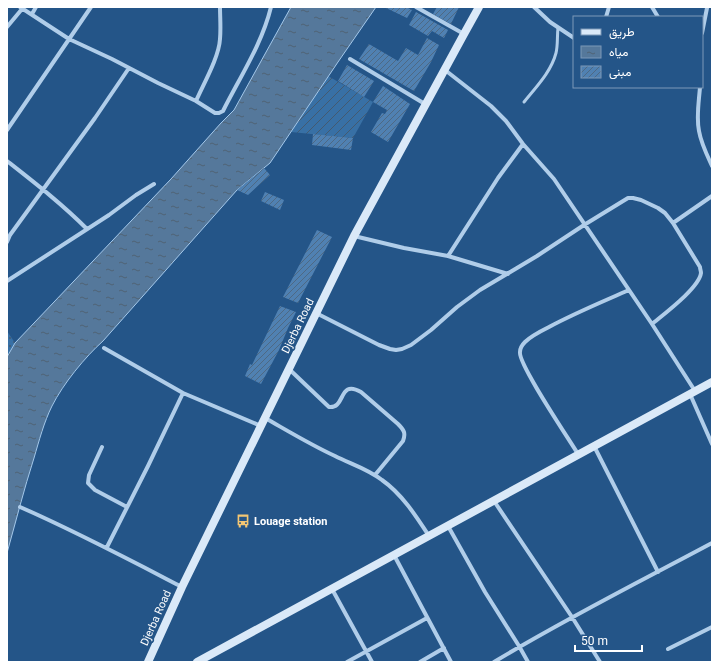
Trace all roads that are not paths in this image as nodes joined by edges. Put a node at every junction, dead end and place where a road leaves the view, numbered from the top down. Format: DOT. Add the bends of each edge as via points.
graph roads {
  1 [pos="36,7"];
  2 [pos="91,7"];
  3 [pos="220,7"];
  4 [pos="271,7"];
  5 [pos="416,7"];
  6 [pos="480,7"];
  7 [pos="534,7"];
  8 [pos="652,7"];
  9 [pos="707,7"];
  10 [pos="21,8"];
  11 [pos="32,14"];
  12 [pos="657,16"];
  13 [pos="7,28"];
  14 [pos="558,28"];
  15 [pos="703,29"];
  16 [pos="464,34"];
  17 [pos="573,37"];
  18 [pos="69,39"];
  19 [pos="350,59"];
  20 [pos="129,68"];
  21 [pos="445,69"];
  22 [pos="700,88"];
  23 [pos="196,101"];
  24 [pos="524,102"];
  25 [pos="426,104"];
  26 [pos="7,130"];
  27 [pos="523,144"];
  28 [pos="7,161"];
  29 [pos="712,166"];
  30 [pos="154,184"];
  31 [pos="44,189"];
  32 [pos="712,196"];
  33 [pos="673,223"];
  34 [pos="584,225"];
  35 [pos="87,229"];
  36 [pos="354,236"];
  37 [pos="7,242"];
  38 [pos="448,256"];
  39 [pos="508,274"];
  40 [pos="7,279"];
  41 [pos="629,290"];
  42 [pos="316,313"];
  43 [pos="652,324"];
  44 [pos="104,348"];
  45 [pos="289,369"];
  46 [pos="712,382"];
  47 [pos="692,392"];
  48 [pos="183,394"];
  49 [pos="265,418"];
  50 [pos="261,426"];
  51 [pos="712,444"];
  52 [pos="594,446"];
  53 [pos="102,447"];
  54 [pos="578,454"];
  55 [pos="375,476"];
  56 [pos="494,500"];
  57 [pos="20,506"];
  58 [pos="128,507"];
  59 [pos="448,526"];
  60 [pos="429,536"];
  61 [pos="712,543"];
  62 [pos="107,548"];
  63 [pos="393,555"];
  64 [pos="658,572"];
  65 [pos="182,587"];
  66 [pos="332,589"];
  67 [pos="572,617"];
  68 [pos="427,618"];
  69 [pos="712,627"];
  70 [pos="520,646"];
  71 [pos="444,648"];
  72 [pos="668,649"];
  73 [pos="366,652"];
  74 [pos="148,662"];
  75 [pos="197,662"];
  76 [pos="347,662"];
  77 [pos="372,662"];
  78 [pos="420,662"];
  79 [pos="451,662"];
  80 [pos="494,662"];
  81 [pos="528,662"];
  82 [pos="600,662"];
  1 -- 11 [label="street"];
  2 -- 18 [label="street"];
  3 -- 23 [label="street" via="218,51"];
  4 -- 23 [label="street" via="258,43 224,111 215,113"];
  5 -- 16 [label="street"];
  6 -- 16 [label="main road, Djerba Road"];
  7 -- 14 [label="street"];
  8 -- 12 [label="street"];
  9 -- 15 [label="street"];
  10 -- 11 [label="street"];
  10 -- 13 [label="street"];
  11 -- 18 [label="street"];
  14 -- 17 [label="street"];
  14 -- 24 [label="lane" via="552,66"];
  16 -- 21 [label="main road, Djerba Road"];
  18 -- 20 [label="street"];
  18 -- 26 [label="street"];
  19 -- 25 [label="street"];
  20 -- 23 [label="street"];
  20 -- 31 [label="street"];
  21 -- 25 [label="main road, Djerba Road"];
  21 -- 27 [label="street" via="491,106"];
  22 -- 29 [label="street" via="699,131"];
  25 -- 36 [label="main road, Djerba Road"];
  27 -- 34 [label="street" via="554,179"];
  27 -- 38 [label="street"];
  28 -- 31 [label="street"];
  30 -- 35 [label="street"];
  31 -- 35 [label="street"];
  31 -- 37 [label="street"];
  32 -- 33 [label="street"];
  33 -- 34 [label="street" via="658,208 641,200 628,198"];
  33 -- 43 [label="street" via="700,267 701,274 692,290"];
  34 -- 39 [label="street"];
  34 -- 41 [label="street"];
  35 -- 40 [label="street"];
  36 -- 38 [label="street"];
  36 -- 42 [label="main road, Djerba Road"];
  38 -- 39 [label="street"];
  39 -- 42 [label="street" via="475,294 431,330 402,349 390,349 379,345"];
  41 -- 43 [label="street"];
  41 -- 54 [label="street" via="559,322 526,341 519,354 536,387"];
  42 -- 45 [label="main road, Djerba Road"];
  43 -- 47 [label="street"];
  44 -- 48 [label="street"];
  45 -- 49 [label="main road, Djerba Road"];
  45 -- 55 [label="street" via="329,407 337,404 344,392 352,388 367,397 404,430 403,441"];
  46 -- 47 [label="main road"];
  47 -- 51 [label="street"];
  47 -- 52 [label="main road"];
  48 -- 50 [label="street"];
  48 -- 58 [label="street"];
  49 -- 50 [label="main road, Djerba Road"];
  49 -- 55 [label="street"];
  50 -- 65 [label="main road, Djerba Road"];
  52 -- 54 [label="main road"];
  52 -- 64 [label="street"];
  53 -- 58 [label="street" via="88,483 95,490"];
  54 -- 56 [label="main road"];
  55 -- 60 [label="street" via="403,500"];
  56 -- 59 [label="main road"];
  56 -- 67 [label="street"];
  57 -- 62 [label="street"];
  58 -- 62 [label="street"];
  59 -- 60 [label="main road"];
  59 -- 70 [label="street" via="485,592"];
  60 -- 63 [label="main road"];
  61 -- 64 [label="street"];
  62 -- 65 [label="street"];
  63 -- 66 [label="main road"];
  63 -- 68 [label="street"];
  64 -- 67 [label="street"];
  65 -- 74 [label="main road, Djerba Road"];
  66 -- 73 [label="street"];
  66 -- 75 [label="main road"];
  67 -- 70 [label="street"];
  67 -- 82 [label="street"];
  68 -- 71 [label="street"];
  68 -- 73 [label="street"];
  69 -- 72 [label="street"];
  70 -- 80 [label="street"];
  70 -- 81 [label="street"];
  71 -- 78 [label="street"];
  71 -- 79 [label="street"];
  73 -- 76 [label="street"];
  73 -- 77 [label="street"];
}
